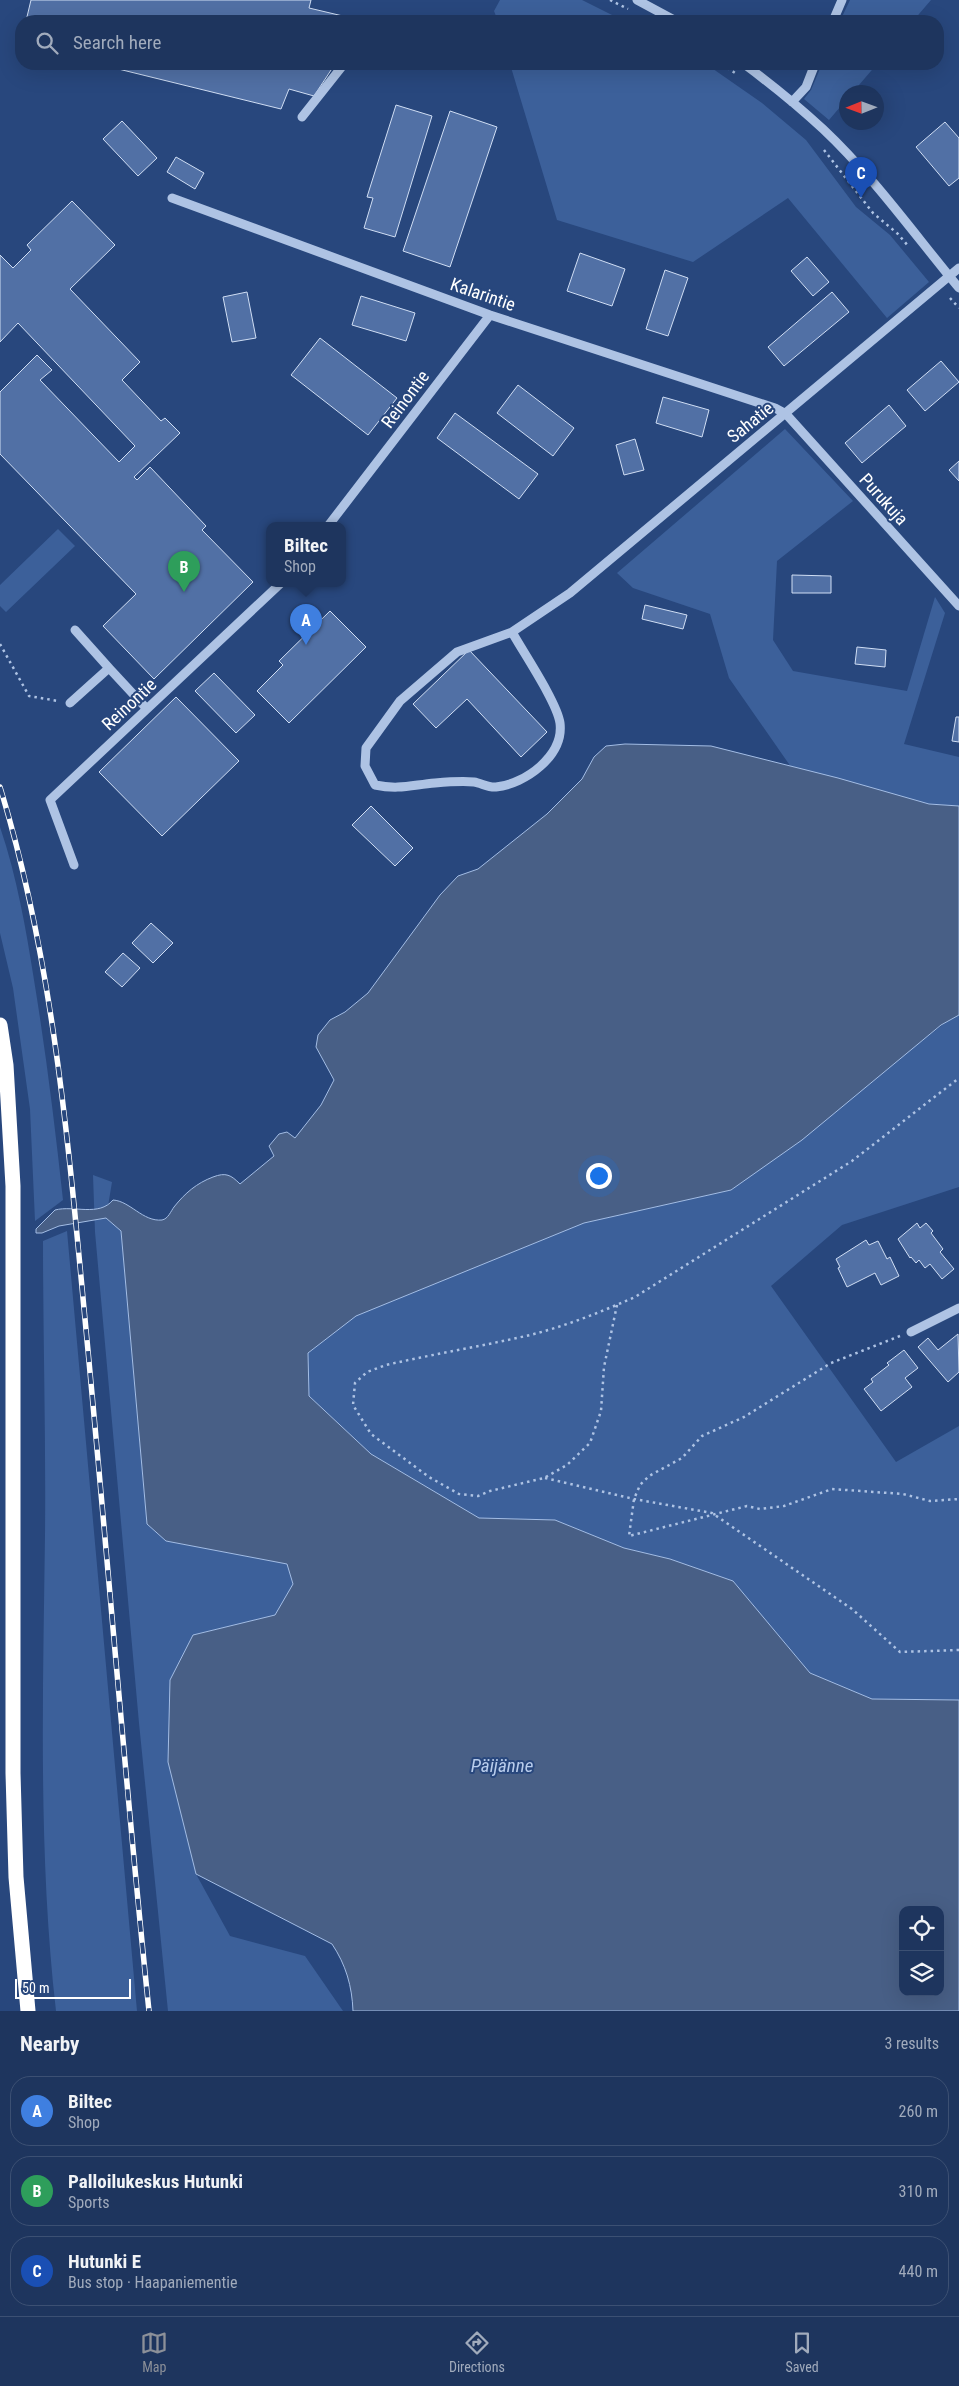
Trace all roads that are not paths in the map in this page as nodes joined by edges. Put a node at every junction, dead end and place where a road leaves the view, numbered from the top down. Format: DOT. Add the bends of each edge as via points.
graph roads {
  1 [pos="637,0"];
  2 [pos="842,0"];
  3 [pos="665,15"];
  4 [pos="836,15"];
  5 [pos="339,70"];
  6 [pos="752,70"];
  7 [pos="812,70"];
  8 [pos="792,102"];
  9 [pos="302,117"];
  10 [pos="172,198"];
  11 [pos="959,268"];
  12 [pos="950,276"];
  13 [pos="959,288"];
  14 [pos="490,315"];
  15 [pos="786,414"];
  16 [pos="331,522"];
  17 [pos="277,587"];
  18 [pos="959,606"];
  19 [pos="75,630"];
  20 [pos="512,632"];
  21 [pos="110,668"];
  22 [pos="70,703"];
  23 [pos="147,709"];
  24 [pos="74,865"];
  25 [pos="0,1025"];
  26 [pos="959,1308"];
  27 [pos="911,1332"];
  28 [pos="28,2011"];
  1 -- 3 [label="street"];
  2 -- 4 [label="street"];
  5 -- 9 [label="street"];
  6 -- 8 [label="street"];
  7 -- 8 [label="street" via="806,87"];
  8 -- 12 [label="street" via="824,130 875,186"];
  10 -- 14 [label="street, Kalarintie"];
  11 -- 12 [label="street, Sahatie"];
  12 -- 13 [label="street"];
  12 -- 15 [label="street, Sahatie"];
  14 -- 15 [label="street, Kalarintie" via="776,408"];
  14 -- 16 [label="street, Reinontie"];
  15 -- 18 [label="street, Purukuja"];
  15 -- 20 [label="street, Sahatie" via="570,593"];
  17 -- 23 [label="street, Reinontie"];
  19 -- 21 [label="street"];
  20 -- 20 [label="street, Sahatie" via="457,652 400,701 366,748 365,766 375,785 393,789 474,782 495,788 515,782 538,769 557,746 560,723"];
  21 -- 22 [label="street"];
  21 -- 23 [label="street"];
  23 -- 24 [label="street, Reinontie" via="50,800"];
  25 -- 28 [label="highway" via="7,1074 14,1186 13,1773 16,1877"];
  26 -- 27 [label="street"];
}
